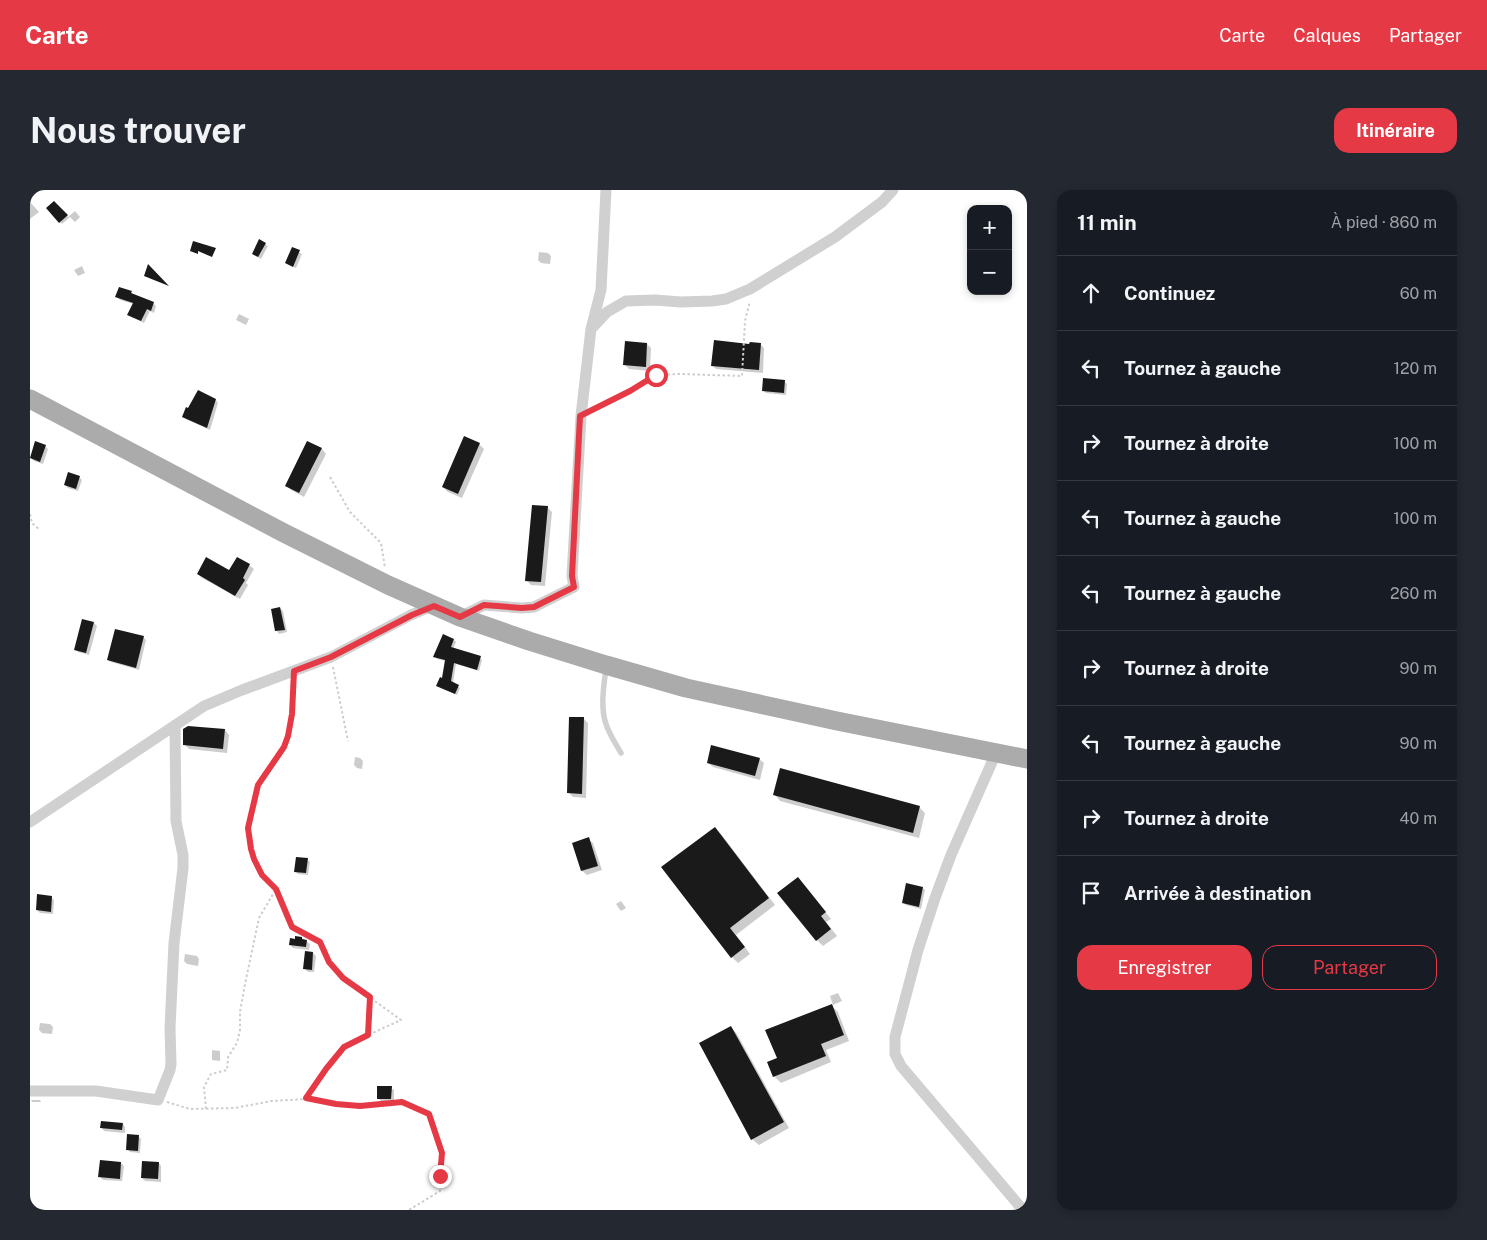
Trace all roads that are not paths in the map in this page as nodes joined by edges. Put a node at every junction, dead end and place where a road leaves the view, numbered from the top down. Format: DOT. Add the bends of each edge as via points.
graph roads {
  1 [pos="606,190"];
  2 [pos="893,190"];
  3 [pos="591,328"];
  4 [pos="30,399"];
  5 [pos="434,606"];
  6 [pos="460,617"];
  7 [pos="606,665"];
  8 [pos="175,724"];
  9 [pos="621,753"];
  10 [pos="996,753"];
  11 [pos="1027,759"];
  12 [pos="30,822"];
  13 [pos="30,1091"];
  14 [pos="1023,1210"];
  1 -- 3 [label="street" via="601,290"];
  2 -- 3 [label="street" via="835,237 726,299 626,301 607,312"];
  3 -- 6 [label="street" via="580,416 574,587 534,607 484,605"];
  4 -- 5 [label="main road" via="268,525"];
  5 -- 6 [label="main road"];
  5 -- 8 [label="street" via="331,657 204,706"];
  6 -- 7 [label="main road"];
  7 -- 9 [label="lane" via="604,718"];
  7 -- 10 [label="main road" via="686,688"];
  8 -- 12 [label="street"];
  8 -- 13 [label="street" via="176,822 183,868 174,943 170,1070 158,1100 96,1091"];
  10 -- 11 [label="main road"];
  10 -- 14 [label="street" via="935,898 918,950 894,1049 901,1066"];
}
